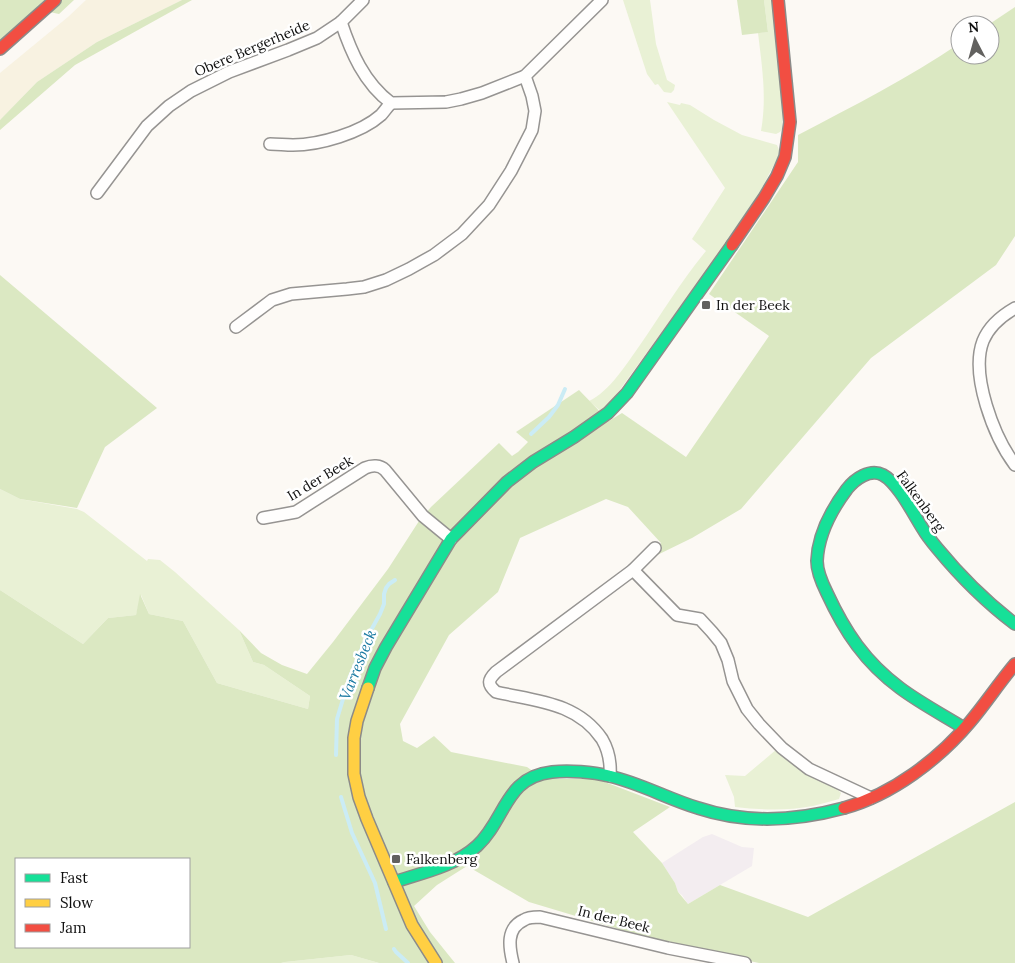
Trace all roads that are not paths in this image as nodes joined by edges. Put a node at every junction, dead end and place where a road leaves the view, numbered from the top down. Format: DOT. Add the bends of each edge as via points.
graph roads {
  1 [pos="55,0"];
  2 [pos="362,0"];
  3 [pos="602,0"];
  4 [pos="778,0"];
  5 [pos="341,22"];
  6 [pos="0,49"];
  7 [pos="525,76"];
  8 [pos="391,103"];
  9 [pos="270,144"];
  10 [pos="97,193"];
  11 [pos="1015,308"];
  12 [pos="236,327"];
  13 [pos="1015,465"];
  14 [pos="263,518"];
  15 [pos="451,539"];
  16 [pos="655,548"];
  17 [pos="633,570"];
  18 [pos="1015,624"];
  19 [pos="1015,664"];
  20 [pos="964,728"];
  21 [pos="610,776"];
  22 [pos="871,798"];
  23 [pos="394,882"];
  24 [pos="436,963"];
  25 [pos="513,963"];
  26 [pos="744,963"];
  1 -- 6 [label="street"];
  2 -- 5 [label="street, Obere Bergerheide"];
  3 -- 7 [label="street"];
  4 -- 15 [label="street" via="790,122 785,157 764,198 627,393 608,413 508,482"];
  5 -- 8 [label="street" via="361,70 383,98"];
  5 -- 10 [label="street, Obere Bergerheide" via="317,38 229,72 191,91 147,126"];
  7 -- 8 [label="street" via="461,99"];
  7 -- 12 [label="street" via="535,111 532,130 489,205 462,234 434,255 386,280 347,290 290,294 272,300"];
  8 -- 9 [label="street" via="381,115 349,133 295,145"];
  11 -- 13 [label="street" via="987,332 981,349 980,368 990,419"];
  14 -- 15 [label="street, In der Beek" via="296,512 365,468 375,466 385,470 423,516"];
  15 -- 23 [label="street" via="386,647 369,684 355,729 353,756 358,797"];
  16 -- 17 [label="street"];
  17 -- 21 [label="street" via="496,672 489,683 496,692 561,707 586,721 609,753"];
  17 -- 22 [label="street" via="676,615 700,619 721,643 733,681 747,709 782,748 809,769"];
  18 -- 20 [label="street, Falkenberg" via="950,563 885,476 868,473 848,487 830,516 818,550 819,574 835,612 849,638 892,682"];
  19 -- 20 [label="street"];
  20 -- 22 [label="street" via="927,763"];
  21 -- 22 [label="street" via="702,809 752,819 818,815"];
  21 -- 23 [label="street" via="560,771 526,780 516,787 477,846 447,865"];
  23 -- 24 [label="street" via="412,925"];
  25 -- 26 [label="street, In der Beek" via="510,943 516,925 525,919 540,917"];
}
